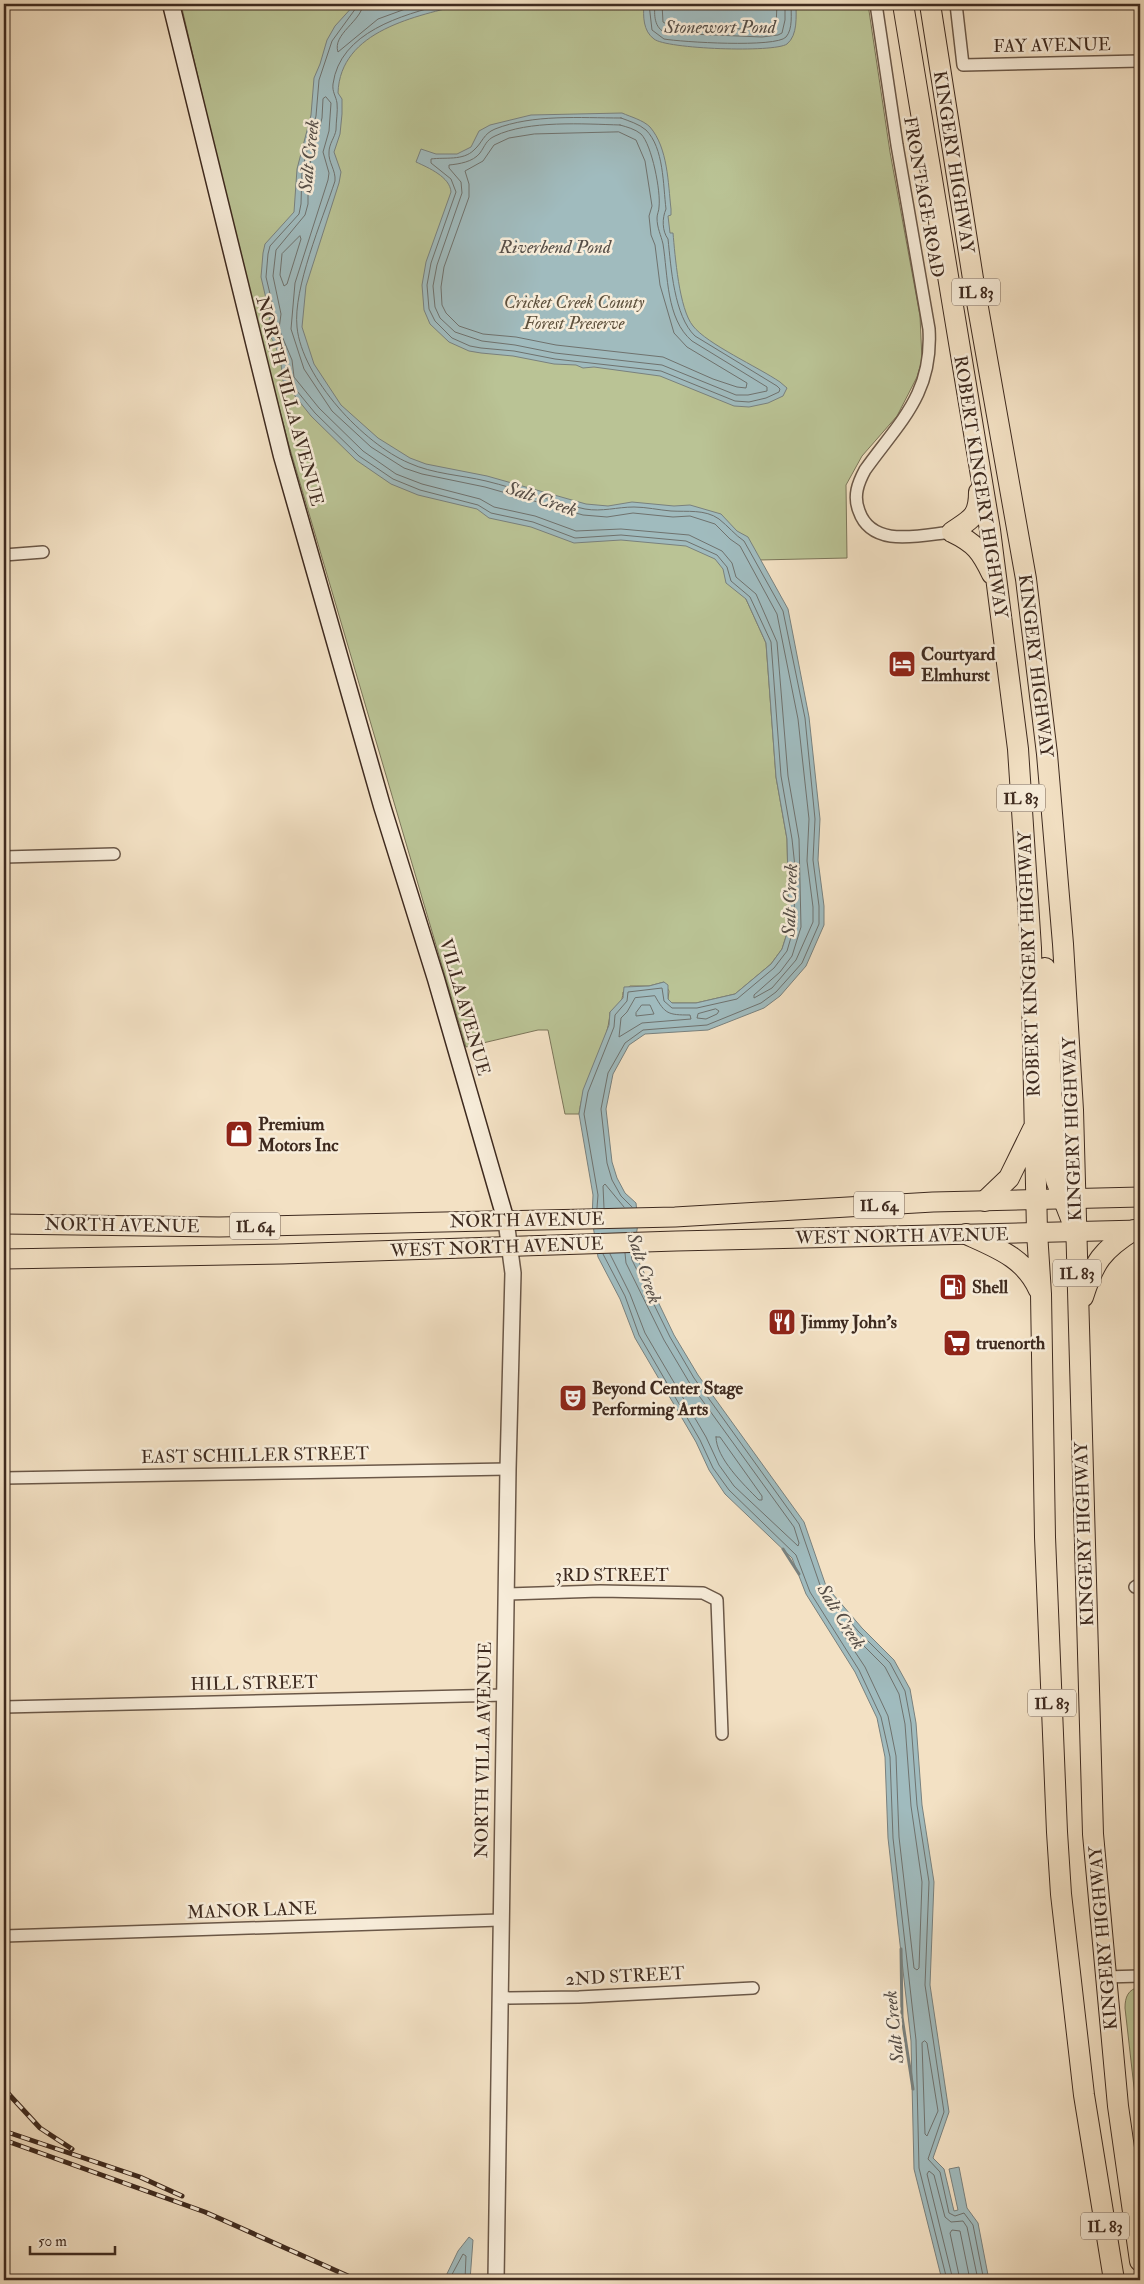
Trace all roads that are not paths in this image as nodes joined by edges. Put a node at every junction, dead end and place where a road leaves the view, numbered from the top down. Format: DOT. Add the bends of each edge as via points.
graph roads {
  1 [pos="170,4"];
  2 [pos="876,4"];
  3 [pos="903,4"];
  4 [pos="930,4"];
  5 [pos="956,4"];
  6 [pos="1140,61"];
  7 [pos="979,463"];
  8 [pos="952,532"];
  9 [pos="43,552"];
  10 [pos="4,555"];
  11 [pos="997,583"];
  12 [pos="382,806"];
  13 [pos="114,854"];
  14 [pos="4,857"];
  15 [pos="1026,870"];
  16 [pos="1036,1123"];
  17 [pos="1140,1197"];
  18 [pos="1036,1199"];
  19 [pos="1069,1199"];
  20 [pos="985,1201"];
  21 [pos="506,1221"];
  22 [pos="4,1224"];
  23 [pos="1137,1230"];
  24 [pos="1037,1232"];
  25 [pos="1076,1232"];
  26 [pos="966,1234"];
  27 [pos="510,1246"];
  28 [pos="4,1259"];
  29 [pos="1041,1294"];
  30 [pos="1078,1314"];
  31 [pos="508,1469"];
  32 [pos="4,1478"];
  33 [pos="506,1594"];
  34 [pos="505,1695"];
  35 [pos="4,1707"];
  36 [pos="722,1734"];
  37 [pos="500,1920"];
  38 [pos="4,1936"];
  39 [pos="1140,1976"];
  40 [pos="1106,1977"];
  41 [pos="753,1988"];
  42 [pos="499,1998"];
  43 [pos="1140,2261"];
  44 [pos="496,2280"];
  45 [pos="1114,2280"];
  1 -- 12 [label="main road, NORTH VILLA AVENUE" via="282,456"];
  2 -- 8 [label="street, FRONTAGE ROAD" via="929,329 930,357 911,408 862,476 856,496 857,505 867,525 885,535 909,537"];
  3 -- 7 [label="highway, ROBERT KINGERY HIGHWAY / IL 83"];
  4 -- 19 [label="highway, KINGERY HIGHWAY / IL 83" via="974,285 1026,579 1047,754 1073,1110"];
  5 -- 6 [label="street, FAY AVENUE" via="964,65"];
  7 -- 8 [label="highway" via="978,510 974,518"];
  7 -- 11 [label="highway, ROBERT KINGERY HIGHWAY / IL 83"];
  8 -- 11 [label="highway" via="969,540 981,552"];
  9 -- 10 [label="street"];
  11 -- 15 [label="highway, ROBERT KINGERY HIGHWAY / IL 83" via="1018,749"];
  12 -- 21 [label="main road, VILLA AVENUE"];
  13 -- 14 [label="street"];
  15 -- 16 [label="highway, ROBERT KINGERY HIGHWAY / IL 83"];
  15 -- 19 [label="highway" via="1041,908 1055,1170"];
  16 -- 18 [label="highway, KINGERY HIGHWAY / IL 83"];
  16 -- 20 [label="highway" via="1016,1168"];
  17 -- 19 [label="main road, NORTH AVENUE / IL 64"];
  18 -- 19 [label="main road, NORTH AVENUE / IL 64"];
  18 -- 20 [label="main road, NORTH AVENUE / IL 64"];
  18 -- 24 [label="highway, KINGERY HIGHWAY / IL 83"];
  19 -- 25 [label="highway, KINGERY HIGHWAY / IL 83"];
  20 -- 21 [label="main road, NORTH AVENUE / IL 64" via="675,1217"];
  21 -- 22 [label="main road, NORTH AVENUE / IL 64" via="219,1227"];
  21 -- 27 [label="street, NORTH VILLA AVENUE"];
  23 -- 25 [label="main road, WEST NORTH AVENUE / IL 64"];
  23 -- 30 [label="highway" via="1118,1240 1097,1261"];
  24 -- 25 [label="main road, WEST NORTH AVENUE / IL 64"];
  24 -- 26 [label="main road, WEST NORTH AVENUE / IL 64"];
  24 -- 29 [label="highway, KINGERY HIGHWAY / IL 83"];
  25 -- 30 [label="highway, KINGERY HIGHWAY / IL 83"];
  26 -- 27 [label="main road, WEST NORTH AVENUE / IL 64"];
  26 -- 29 [label="highway" via="1015,1258 1033,1276"];
  27 -- 28 [label="main road, WEST NORTH AVENUE / IL 64"];
  27 -- 31 [label="street, NORTH VILLA AVENUE" via="514,1273"];
  29 -- 45 [label="highway, KINGERY HIGHWAY / IL 83" via="1045,1537 1061,1894 1084,2095"];
  30 -- 40 [label="highway, KINGERY HIGHWAY / IL 83" via="1093,1834"];
  31 -- 32 [label="street, EAST SCHILLER STREET"];
  31 -- 33 [label="street, NORTH VILLA AVENUE"];
  33 -- 34 [label="street, NORTH VILLA AVENUE"];
  33 -- 36 [label="street, 3RD STREET" via="665,1592 703,1594 717,1600"];
  34 -- 35 [label="street, HILL STREET"];
  34 -- 37 [label="street, NORTH VILLA AVENUE"];
  37 -- 38 [label="street, MANOR LANE"];
  37 -- 42 [label="street, NORTH VILLA AVENUE"];
  39 -- 40 [label="street"];
  40 -- 43 [label="highway, KINGERY HIGHWAY / IL 83" via="1118,2106"];
  41 -- 42 [label="street, 2ND STREET"];
  42 -- 44 [label="street, NORTH VILLA AVENUE"];
}
